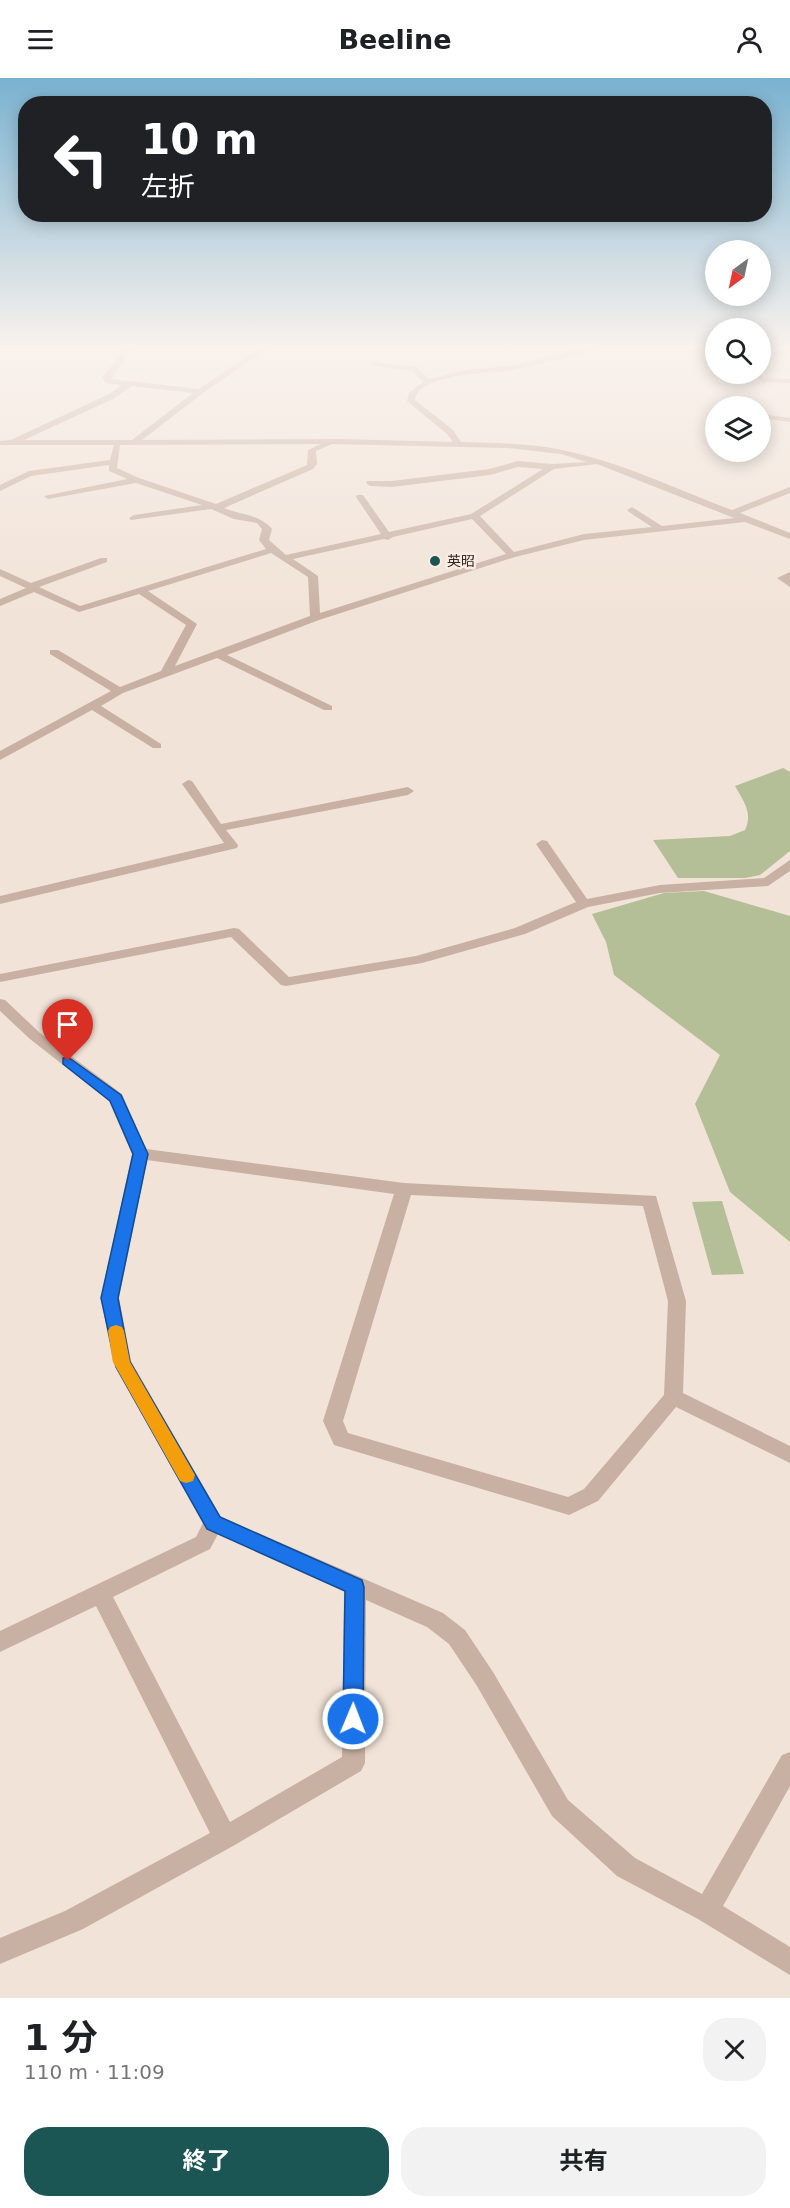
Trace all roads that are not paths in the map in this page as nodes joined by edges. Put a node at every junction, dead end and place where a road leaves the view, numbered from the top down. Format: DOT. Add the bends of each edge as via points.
graph roads {
  1 [pos="27,437"];
  2 [pos="141,437"];
  3 [pos="453,437"];
  4 [pos="135,441"];
  5 [pos="338,441"];
  6 [pos="0,443"];
  7 [pos="11,444"];
  8 [pos="459,445"];
  9 [pos="117,446"];
  10 [pos="112,462"];
  11 [pos="604,464"];
  12 [pos="552,467"];
  13 [pos="136,480"];
  14 [pos="370,483"];
  15 [pos="0,488"];
  16 [pos="790,490"];
  17 [pos="48,496"];
  18 [pos="360,497"];
  19 [pos="212,507"];
  20 [pos="632,510"];
  21 [pos="732,513"];
  22 [pos="474,516"];
  23 [pos="134,518"];
  24 [pos="748,519"];
  25 [pos="663,530"];
  26 [pos="790,536"];
  27 [pos="388,537"];
  28 [pos="272,550"];
  29 [pos="512,555"];
  30 [pos="288,557"];
  31 [pos="104,560"];
  32 [pos="0,572"];
  33 [pos="790,575"];
  34 [pos="790,584"];
  35 [pos="33,587"];
  36 [pos="140,590"];
  37 [pos="0,603"];
  38 [pos="315,618"];
  39 [pos="54,652"];
  40 [pos="217,654"];
  41 [pos="166,674"];
  42 [pos="119,691"];
  43 [pos="92,705"];
  44 [pos="327,708"];
  45 [pos="157,746"];
  46 [pos="0,756"];
  47 [pos="188,784"];
  48 [pos="408,791"];
  49 [pos="218,828"];
  50 [pos="542,844"];
  51 [pos="790,864"];
  52 [pos="0,900"];
  53 [pos="584,904"];
  54 [pos="0,978"];
  55 [pos="0,1003"];
  56 [pos="140,1154"];
  57 [pos="404,1189"];
  58 [pos="673,1397"];
  59 [pos="790,1455"];
  60 [pos="214,1523"];
  61 [pos="355,1587"];
  62 [pos="100,1593"];
  63 [pos="0,1642"];
  64 [pos="790,1763"];
  65 [pos="225,1838"];
  66 [pos="707,1910"];
  67 [pos="0,1951"];
  68 [pos="790,1962"];
  1 -- 7 [label="street"];
  2 -- 4 [label="street"];
  3 -- 8 [label="street"];
  4 -- 5 [label="street"];
  4 -- 7 [label="street"];
  5 -- 8 [label="street"];
  5 -- 19 [label="street" via="312,450 310,467"];
  6 -- 7 [label="street"];
  8 -- 11 [label="street" via="561,452"];
  9 -- 10 [label="street"];
  10 -- 13 [label="street" via="112,469"];
  10 -- 15 [label="street" via="29,474"];
  11 -- 12 [label="street"];
  11 -- 21 [label="street"];
  12 -- 14 [label="street" via="518,465 392,484"];
  12 -- 22 [label="street"];
  13 -- 17 [label="street"];
  13 -- 19 [label="street"];
  16 -- 21 [label="street"];
  18 -- 27 [label="street"];
  19 -- 23 [label="street"];
  19 -- 28 [label="street" via="260,521 267,529 264,540"];
  20 -- 25 [label="street"];
  21 -- 24 [label="street"];
  22 -- 27 [label="street"];
  22 -- 29 [label="street"];
  24 -- 25 [label="street"];
  24 -- 26 [label="street"];
  25 -- 29 [label="street" via="584,537"];
  27 -- 30 [label="street"];
  28 -- 30 [label="street"];
  28 -- 36 [label="street"];
  29 -- 38 [label="street"];
  30 -- 38 [label="street" via="313,576"];
  31 -- 35 [label="street"];
  32 -- 35 [label="street"];
  33 -- 34 [label="street" via="782,578"];
  35 -- 36 [label="street" via="79,609"];
  35 -- 37 [label="street"];
  36 -- 41 [label="street" via="192,624"];
  38 -- 40 [label="street"];
  39 -- 42 [label="street"];
  40 -- 41 [label="street"];
  40 -- 44 [label="street"];
  41 -- 42 [label="street"];
  42 -- 43 [label="street"];
  43 -- 45 [label="street"];
  43 -- 46 [label="street"];
  47 -- 49 [label="street"];
  48 -- 49 [label="street"];
  49 -- 52 [label="street" via="232,845"];
  50 -- 53 [label="street"];
  51 -- 53 [label="street" via="768,882 660,889"];
  53 -- 54 [label="street" via="520,931 417,960 286,982 234,932"];
  55 -- 56 [label="street" via="35,1036 116,1098"];
  56 -- 57 [label="street"];
  56 -- 60 [label="street" via="110,1298 122,1362"];
  57 -- 58 [label="street" via="650,1200 677,1301"];
  57 -- 58 [label="street" via="333,1420 341,1438 569,1506 591,1495"];
  58 -- 59 [label="street"];
  60 -- 61 [label="street"];
  60 -- 62 [label="street" via="203,1543"];
  61 -- 65 [label="street" via="352,1763"];
  61 -- 66 [label="street" via="435,1620 458,1637 560,1808 626,1867"];
  62 -- 63 [label="street"];
  62 -- 65 [label="street"];
  64 -- 66 [label="street"];
  65 -- 67 [label="street" via="74,1920"];
  66 -- 68 [label="street"];
}
